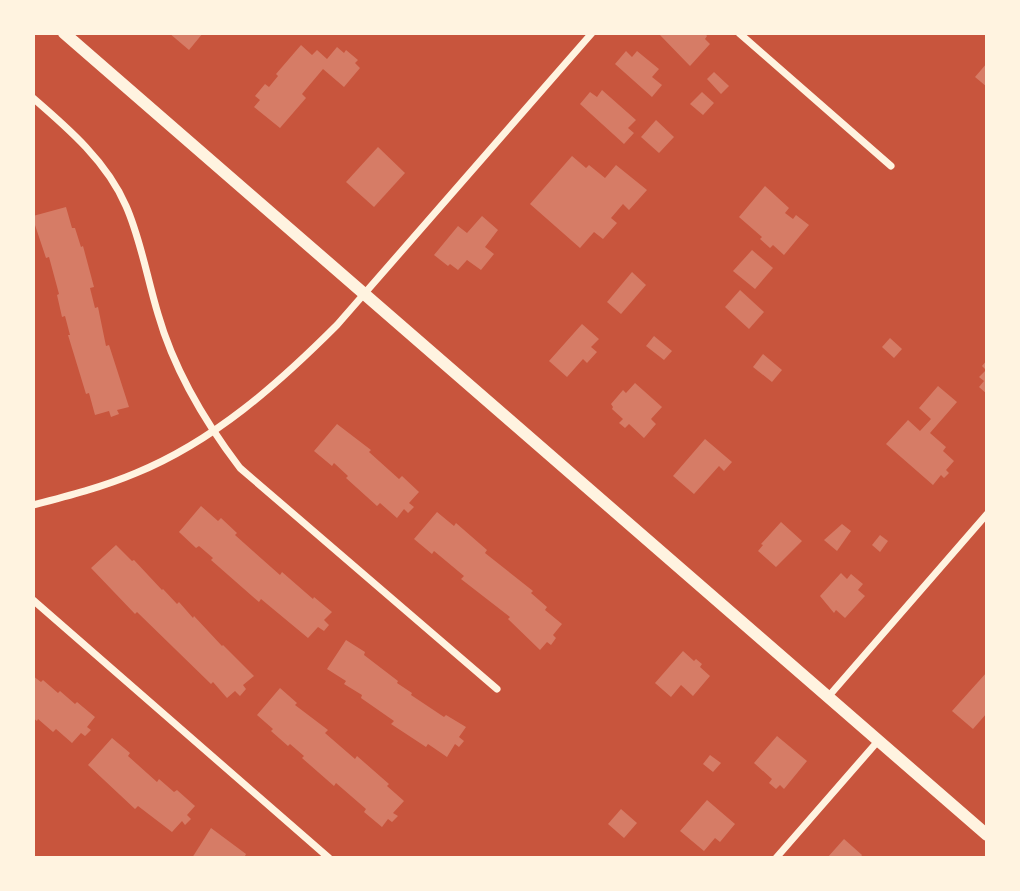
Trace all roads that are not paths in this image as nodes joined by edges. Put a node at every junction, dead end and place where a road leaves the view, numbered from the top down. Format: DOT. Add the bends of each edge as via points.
graph roads {
  1 [pos="64,33"];
  2 [pos="592,33"];
  3 [pos="739,33"];
  4 [pos="33,97"];
  5 [pos="891,166"];
  6 [pos="364,294"];
  7 [pos="213,432"];
  8 [pos="33,505"];
  9 [pos="987,514"];
  10 [pos="33,600"];
  11 [pos="497,688"];
  12 [pos="828,697"];
  13 [pos="878,741"];
  14 [pos="987,835"];
  15 [pos="329,858"];
  16 [pos="776,858"];
  1 -- 6 [label="street"];
  2 -- 6 [label="street"];
  3 -- 5 [label="street"];
  4 -- 7 [label="street" via="104,168 126,205 158,316 181,374"];
  6 -- 7 [label="street" via="293,369"];
  6 -- 12 [label="street"];
  7 -- 8 [label="street" via="137,472"];
  7 -- 11 [label="street" via="240,468"];
  9 -- 12 [label="street"];
  10 -- 15 [label="street"];
  12 -- 13 [label="street"];
  13 -- 14 [label="street"];
  13 -- 16 [label="street"];
}
